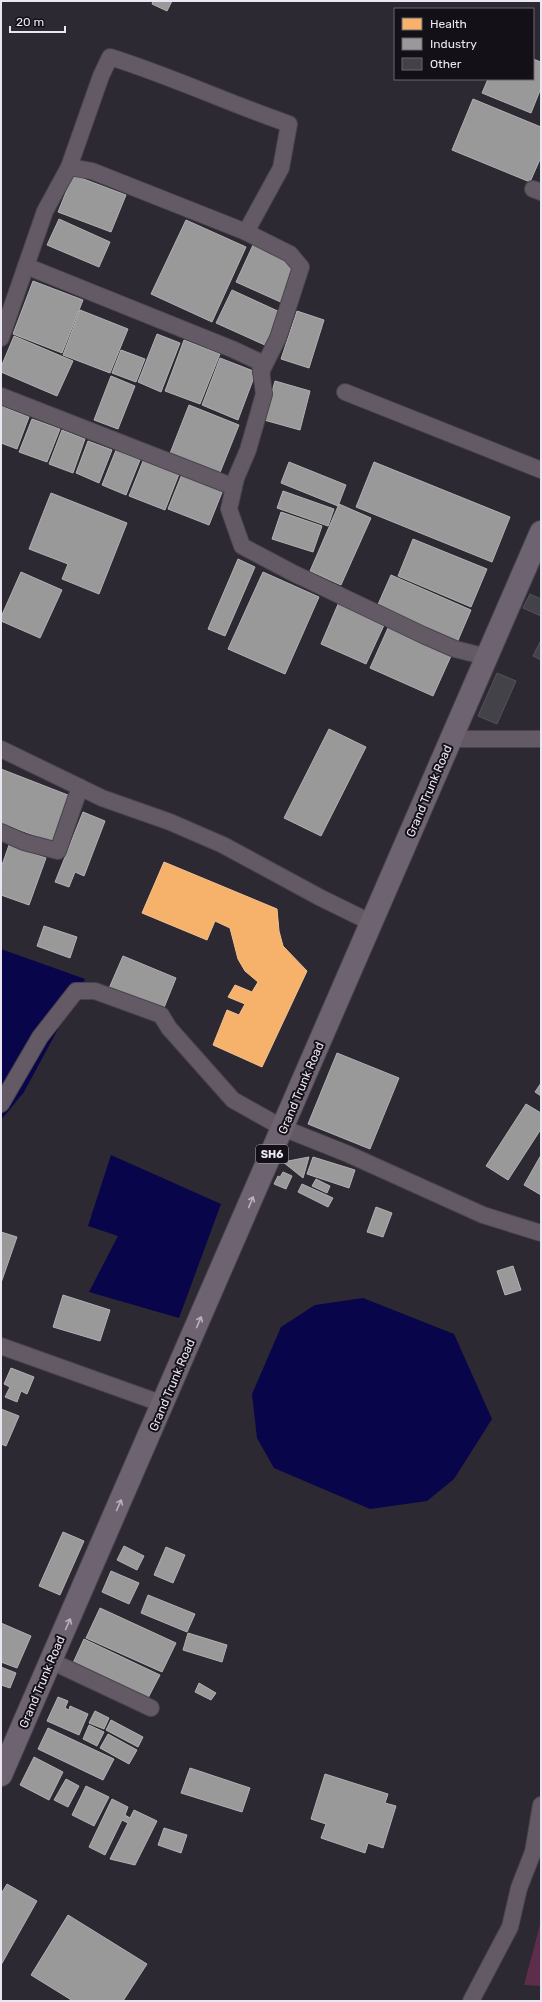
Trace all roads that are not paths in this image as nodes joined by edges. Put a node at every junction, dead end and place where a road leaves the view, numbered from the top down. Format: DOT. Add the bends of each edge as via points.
graph roads {
  1 [pos="69,167"];
  2 [pos="246,232"];
  3 [pos="26,266"];
  4 [pos="1,338"];
  5 [pos="261,372"];
  6 [pos="344,392"];
  7 [pos="1,396"];
  8 [pos="541,470"];
  9 [pos="234,487"];
  10 [pos="541,532"];
  11 [pos="487,658"];
  12 [pos="452,739"];
  13 [pos="541,739"];
  14 [pos="1,749"];
  15 [pos="80,787"];
  16 [pos="1,832"];
  17 [pos="372,923"];
  18 [pos="1,1104"];
  19 [pos="283,1128"];
  20 [pos="541,1233"];
  21 [pos="1,1346"];
  22 [pos="163,1404"];
  23 [pos="52,1661"];
  24 [pos="151,1708"];
  25 [pos="1,1775"];
  26 [pos="541,1806"];
  27 [pos="471,2001"];
  1 -- 2 [label="street" via="92,171"];
  1 -- 2 [label="street" via="110,57 150,69 289,124 281,168"];
  1 -- 3 [label="street" via="45,211"];
  2 -- 5 [label="street" via="290,254 301,267 278,338"];
  3 -- 4 [label="street"];
  3 -- 5 [label="street" via="232,349 260,362"];
  5 -- 9 [label="street" via="264,394"];
  6 -- 8 [label="street"];
  7 -- 9 [label="street"];
  9 -- 11 [label="street" via="229,509 242,546 422,635 455,649"];
  10 -- 11 [label="main road, Grand Trunk Road / SH6"];
  11 -- 12 [label="main road, Grand Trunk Road / SH6"];
  12 -- 13 [label="street"];
  12 -- 17 [label="main road, Grand Trunk Road / SH6"];
  14 -- 15 [label="street"];
  15 -- 16 [label="street" via="58,851 24,842"];
  15 -- 17 [label="street" via="223,845"];
  17 -- 19 [label="main road, Grand Trunk Road / SH6"];
  18 -- 19 [label="street" via="40,1037 76,991 94,991 161,1015 233,1100"];
  19 -- 20 [label="street" via="348,1154 483,1215"];
  22 -- 19 [label="main road, Grand Trunk Road / SH6, one-way"];
  21 -- 22 [label="street"];
  23 -- 22 [label="main road, Grand Trunk Road / SH6, one-way"];
  23 -- 24 [label="street"];
  23 -- 25 [label="main road, Grand Trunk Road / SH6"];
  26 -- 27 [label="street" via="533,1852 519,1888 510,1927"];
}
